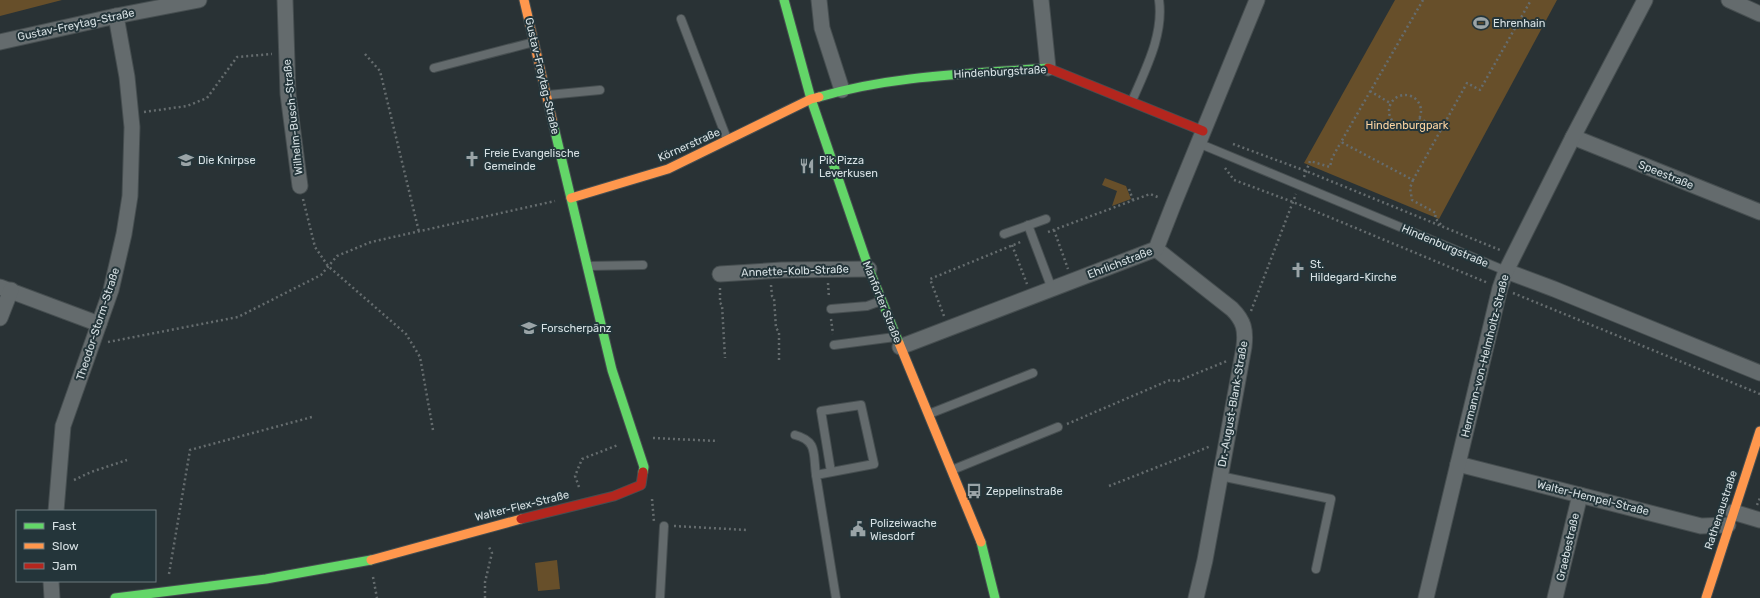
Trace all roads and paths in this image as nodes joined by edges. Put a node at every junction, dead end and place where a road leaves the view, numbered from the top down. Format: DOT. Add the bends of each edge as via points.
graph roads {
  1 [pos="199,0"];
  2 [pos="284,0"];
  3 [pos="524,0"];
  4 [pos="784,0"];
  5 [pos="819,0"];
  6 [pos="1041,0"];
  7 [pos="1159,0"];
  8 [pos="1257,0"];
  9 [pos="1423,0"];
  10 [pos="1531,0"];
  11 [pos="1645,0"];
  12 [pos="1729,0"];
  13 [pos="1760,14"];
  14 [pos="116,16"];
  15 [pos="681,19"];
  16 [pos="0,42"];
  17 [pos="535,42"];
  18 [pos="287,53"];
  19 [pos="365,54"];
  20 [pos="434,68"];
  21 [pos="1048,68"];
  22 [pos="600,90"];
  23 [pos="842,90"];
  24 [pos="1370,92"];
  25 [pos="547,95"];
  26 [pos="811,99"];
  27 [pos="1132,101"];
  28 [pos="1390,103"];
  29 [pos="131,114"];
  30 [pos="1419,118"];
  31 [pos="1442,130"];
  32 [pos="1201,137"];
  33 [pos="1573,137"];
  34 [pos="728,140"];
  35 [pos="1226,141"];
  36 [pos="1341,142"];
  37 [pos="1310,161"];
  38 [pos="1221,166"];
  39 [pos="1413,180"];
  40 [pos="300,186"];
  41 [pos="1129,189"];
  42 [pos="571,198"];
  43 [pos="1133,200"];
  44 [pos="1293,202"];
  45 [pos="1174,203"];
  46 [pos="1760,212"];
  47 [pos="1046,219"];
  48 [pos="1028,225"];
  49 [pos="1444,228"];
  50 [pos="1054,230"];
  51 [pos="419,232"];
  52 [pos="1004,234"];
  53 [pos="1033,238"];
  54 [pos="1012,245"];
  55 [pos="1156,249"];
  56 [pos="1504,252"];
  57 [pos="643,265"];
  58 [pos="328,266"];
  59 [pos="588,266"];
  60 [pos="826,269"];
  61 [pos="869,269"];
  62 [pos="770,271"];
  63 [pos="1506,271"];
  64 [pos="720,274"];
  65 [pos="1073,281"];
  66 [pos="6,288"];
  67 [pos="1500,288"];
  68 [pos="1052,289"];
  69 [pos="1031,297"];
  70 [pos="881,301"];
  71 [pos="830,309"];
  72 [pos="0,318"];
  73 [pos="1243,323"];
  74 [pos="99,324"];
  75 [pos="948,328"];
  76 [pos="898,342"];
  77 [pos="93,344"];
  78 [pos="834,345"];
  79 [pos="1242,355"];
  80 [pos="725,358"];
  81 [pos="779,360"];
  82 [pos="1033,373"];
  83 [pos="1760,373"];
  84 [pos="1760,394"];
  85 [pos="929,414"];
  86 [pos="312,418"];
  87 [pos="1058,427"];
  88 [pos="433,430"];
  89 [pos="1760,431"];
  90 [pos="795,435"];
  91 [pos="636,440"];
  92 [pos="718,441"];
  93 [pos="1225,447"];
  94 [pos="127,460"];
  95 [pos="1458,464"];
  96 [pos="951,470"];
  97 [pos="831,472"];
  98 [pos="816,475"];
  99 [pos="1220,476"];
  100 [pos="1109,486"];
  101 [pos="57,488"];
  102 [pos="1580,495"];
  103 [pos="586,503"];
  104 [pos="56,510"];
  105 [pos="1731,518"];
  106 [pos="1760,520"];
  107 [pos="664,526"];
  108 [pos="480,529"];
  109 [pos="747,530"];
  110 [pos="1316,569"];
  111 [pos="52,582"];
  112 [pos="165,592"];
  113 [pos="52,598"];
  114 [pos="115,598"];
  115 [pos="485,598"];
  116 [pos="660,598"];
  117 [pos="836,598"];
  118 [pos="995,598"];
  119 [pos="1196,598"];
  120 [pos="1426,598"];
  121 [pos="1555,598"];
  122 [pos="1706,598"];
  1 -- 14 [label="street, Gustav-Freytag-Straße"];
  2 -- 18 [label="street, Wilhelm-Busch-Straße"];
  3 -- 17 [label="street, Gustav-Freytag-Straße"];
  4 -- 26 [label="street, Manforter Straße"];
  5 -- 23 [label="street" via="822,28"];
  6 -- 21 [label="street"];
  7 -- 27 [label="lane" via="1161,10 1156,41"];
  8 -- 32 [label="street, Ehrlichstraße"];
  9 -- 24 [label="path"];
  10 -- 31 [label="path" via="1480,90 1467,83"];
  11 -- 33 [label="street, Hermann-von-Helmholtz-Straße"];
  12 -- 13 [label="street"];
  14 -- 16 [label="street, Gustav-Freytag-Straße"];
  14 -- 29 [label="street, Theodor-Storm-Straße"];
  15 -- 34 [label="lane"];
  17 -- 20 [label="lane"];
  17 -- 25 [label="street, Gustav-Freytag-Straße"];
  18 -- 29 [label="path" via="237,57 207,98 187,106"];
  18 -- 40 [label="street, Wilhelm-Busch-Straße" via="288,94"];
  19 -- 51 [label="path" via="380,71"];
  21 -- 23 [label="street, Hindenburgstraße" via="899,79"];
  21 -- 27 [label="street, Hindenburgstraße"];
  22 -- 25 [label="lane"];
  23 -- 26 [label="street, Hindenburgstraße"];
  24 -- 28 [label="path"];
  24 -- 36 [label="path"];
  25 -- 42 [label="street, Gustav-Freytag-Straße"];
  26 -- 34 [label="street, Körnerstraße"];
  26 -- 61 [label="street, Manforter Straße"];
  27 -- 32 [label="street, Hindenburgstraße"];
  28 -- 30 [label="path" via="1399,96 1410,95 1419,102 1422,114"];
  28 -- 30 [label="path" via="1389,115 1395,125 1406,128 1416,124"];
  29 -- 74 [label="street, Theodor-Storm-Straße" via="130,196 113,284"];
  30 -- 31 [label="path"];
  31 -- 39 [label="path"];
  32 -- 45 [label="street, Ehrlichstraße"];
  32 -- 63 [label="lane, Hindenburgstraße"];
  33 -- 46 [label="street, Speestraße"];
  33 -- 63 [label="street, Hermann-von-Helmholtz-Straße"];
  34 -- 42 [label="street, Körnerstraße" via="668,169"];
  35 -- 49 [label="path"];
  36 -- 37 [label="path" via="1330,167"];
  36 -- 39 [label="path"];
  38 -- 44 [label="path" via="1227,169 1234,180"];
  39 -- 49 [label="path" via="1410,188 1412,200 1436,213 1435,218"];
  40 -- 58 [label="path" via="315,246"];
  41 -- 43 [label="path"];
  42 -- 51 [label="path"];
  42 -- 59 [label="street, Walter-Flex-Straße"];
  43 -- 45 [label="path" via="1150,194"];
  43 -- 50 [label="path"];
  44 -- 67 [label="path"];
  44 -- 73 [label="path" via="1250,317"];
  45 -- 55 [label="street, Ehrlichstraße"];
  47 -- 48 [label="lane"];
  48 -- 52 [label="lane"];
  48 -- 53 [label="lane"];
  49 -- 56 [label="path"];
  50 -- 53 [label="path"];
  50 -- 65 [label="path"];
  51 -- 58 [label="path" via="371,242 336,256"];
  53 -- 54 [label="path"];
  53 -- 68 [label="lane"];
  54 -- 69 [label="path"];
  54 -- 75 [label="path" via="930,278"];
  55 -- 65 [label="street, Ehrlichstraße"];
  55 -- 73 [label="street" via="1232,309"];
  57 -- 59 [label="lane"];
  58 -- 77 [label="path" via="321,275 238,318"];
  58 -- 88 [label="path" via="406,334 420,357"];
  59 -- 91 [label="street, Walter-Flex-Straße" via="612,370"];
  60 -- 61 [label="street, Annette-Kolb-Straße"];
  60 -- 62 [label="street, Annette-Kolb-Straße"];
  60 -- 71 [label="path"];
  61 -- 70 [label="street, Manforter Straße"];
  62 -- 64 [label="street, Annette-Kolb-Straße"];
  62 -- 81 [label="path" via="776,328 779,332"];
  63 -- 67 [label="street, Hermann-von-Helmholtz-Straße"];
  63 -- 83 [label="street, Hindenburgstraße"];
  64 -- 80 [label="path"];
  65 -- 68 [label="street, Ehrlichstraße"];
  66 -- 72 [label="street"];
  66 -- 74 [label="street"];
  67 -- 84 [label="path"];
  67 -- 95 [label="street, Hermann-von-Helmholtz-Straße"];
  68 -- 69 [label="street, Ehrlichstraße"];
  69 -- 75 [label="street, Ehrlichstraße"];
  70 -- 71 [label="lane" via="867,306"];
  70 -- 76 [label="street, Manforter Straße"];
  71 -- 78 [label="path"];
  73 -- 79 [label="street, Dr.-August-Blank-Straße" via="1245,331"];
  74 -- 77 [label="street, Theodor-Storm-Straße"];
  75 -- 76 [label="street, Ehrlichstraße"];
  76 -- 78 [label="lane"];
  76 -- 85 [label="street, Manforter Straße"];
  77 -- 101 [label="street, Theodor-Storm-Straße" via="63,426"];
  79 -- 87 [label="path" via="1178,381 1170,380"];
  79 -- 93 [label="street, Dr.-August-Blank-Straße"];
  82 -- 85 [label="lane"];
  85 -- 96 [label="street, Manforter Straße"];
  86 -- 112 [label="path" via="190,450"];
  87 -- 96 [label="lane"];
  89 -- 105 [label="street, Rathenaustraße"];
  90 -- 98 [label="lane" via="807,439 812,445"];
  91 -- 92 [label="path" via="647,437"];
  91 -- 103 [label="path" via="582,460 575,476"];
  91 -- 103 [label="street, Walter-Flex-Straße" via="644,467 641,485 614,496"];
  93 -- 99 [label="street, Dr.-August-Blank-Straße"];
  93 -- 100 [label="path" via="1214,445"];
  94 -- 101 [label="path" via="91,472"];
  95 -- 102 [label="street, Walter-Hempel-Straße"];
  95 -- 120 [label="street, Hermann-von-Helmholtz-Straße"];
  96 -- 118 [label="street, Manforter Straße" via="984,554"];
  97 -- 97 [label="lane" via="874,464 861,405 821,411"];
  97 -- 98 [label="lane"];
  98 -- 117 [label="lane"];
  99 -- 110 [label="lane" via="1331,499"];
  99 -- 119 [label="street, Dr.-August-Blank-Straße"];
  101 -- 104 [label="street, Theodor-Storm-Straße"];
  102 -- 105 [label="street, Walter-Hempel-Straße" via="1701,526"];
  102 -- 121 [label="street, Graebestraße"];
  103 -- 108 [label="street, Walter-Flex-Straße"];
  105 -- 106 [label="street, Walter-Hempel-Straße"];
  105 -- 122 [label="street, Rathenaustraße"];
  107 -- 109 [label="path"];
  107 -- 116 [label="lane"];
  108 -- 112 [label="street, Walter-Flex-Straße" via="369,561 266,579"];
  108 -- 115 [label="path" via="492,552 485,582"];
  111 -- 113 [label="street"];
  112 -- 114 [label="street, Walter-Flex-Straße"];
}
